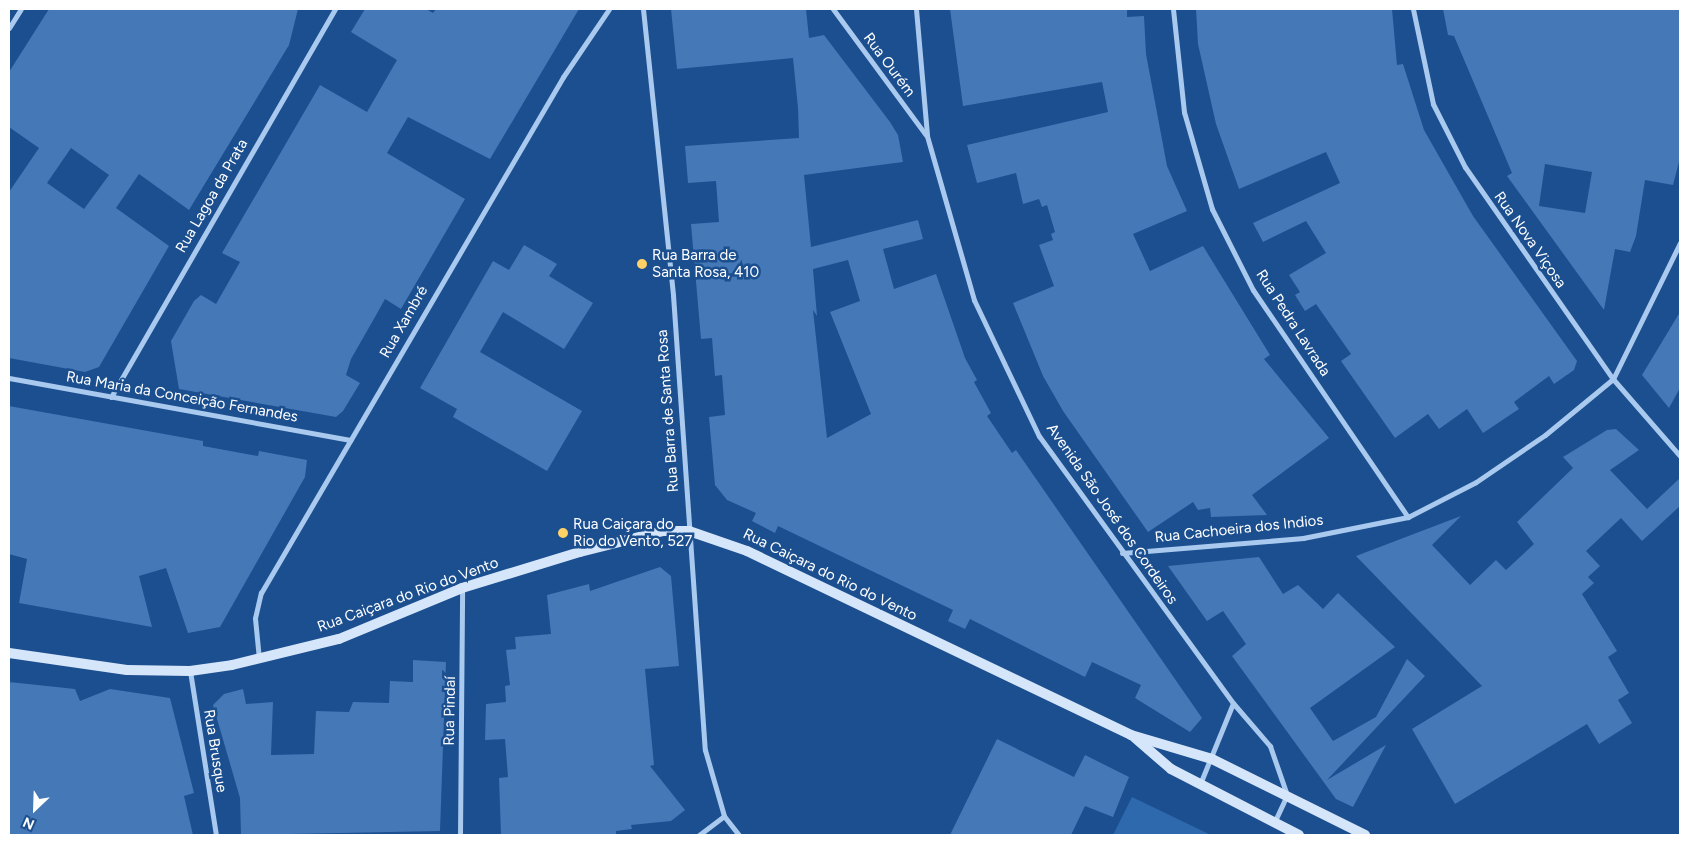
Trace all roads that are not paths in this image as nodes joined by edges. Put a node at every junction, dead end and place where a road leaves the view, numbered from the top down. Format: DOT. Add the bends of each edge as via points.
graph roads {
  1 [pos="21,9"];
  2 [pos="609,9"];
  3 [pos="643,9"];
  4 [pos="833,9"];
  5 [pos="916,9"];
  6 [pos="1173,9"];
  7 [pos="1412,9"];
  8 [pos="333,10"];
  9 [pos="9,28"];
  10 [pos="926,136"];
  11 [pos="1680,243"];
  12 [pos="9,378"];
  13 [pos="1613,379"];
  14 [pos="111,397"];
  15 [pos="350,440"];
  16 [pos="1680,456"];
  17 [pos="1408,517"];
  18 [pos="689,531"];
  19 [pos="1122,553"];
  20 [pos="462,588"];
  21 [pos="9,653"];
  22 [pos="259,660"];
  23 [pos="190,671"];
  24 [pos="1233,703"];
  25 [pos="1131,735"];
  26 [pos="1212,759"];
  27 [pos="1199,785"];
  28 [pos="1287,795"];
  29 [pos="724,816"];
  30 [pos="1274,823"];
  31 [pos="216,835"];
  32 [pos="460,835"];
  33 [pos="699,835"];
  34 [pos="739,835"];
  35 [pos="1299,835"];
  36 [pos="1365,835"];
  1 -- 9 [label="street"];
  2 -- 15 [label="street, Rua Xambré" via="563,77"];
  3 -- 18 [label="street, Rua Barra de Santa Rosa" via="672,295"];
  4 -- 10 [label="street, Rua Ourém"];
  5 -- 10 [label="street, Avenida São José dos Cordeiros"];
  6 -- 17 [label="street, Rua Pedra Lavrada" via="1184,112 1212,209 1253,290"];
  7 -- 13 [label="street, Rua Nova Viçosa" via="1433,104 1465,168"];
  8 -- 14 [label="street, Rua Lagoa da Prata"];
  10 -- 19 [label="street, Avenida São José dos Cordeiros" via="974,300 1039,436"];
  11 -- 13 [label="street, Rua Cachoeira dos Indios"];
  12 -- 14 [label="street, Rua Maria da Conceição Fernandes"];
  13 -- 16 [label="street, Rua Nova Viçosa"];
  13 -- 17 [label="street, Rua Cachoeira dos Indios" via="1545,435 1476,482"];
  14 -- 15 [label="street, Rua Maria da Conceição Fernandes"];
  15 -- 22 [label="street, Rua Xambré" via="261,593 255,618"];
  17 -- 19 [label="street, Rua Cachoeira dos Indios" via="1302,538"];
  18 -- 20 [label="street, Rua Caiçara do Rio do Vento" via="663,531"];
  18 -- 25 [label="street, Rua Caiçara do Rio do Vento" via="747,550"];
  18 -- 29 [label="street, Rua Barra de Santa Rosa" via="705,750"];
  19 -- 24 [label="street, Avenida São José dos Cordeiros"];
  20 -- 22 [label="street, Rua Caiçara do Rio do Vento" via="340,639"];
  20 -- 32 [label="street, Rua Pindaí"];
  21 -- 23 [label="street, Rua Caiçara do Rio do Vento" via="127,670"];
  22 -- 23 [label="street, Rua Caiçara do Rio do Vento"];
  23 -- 31 [label="street, Rua Brusque"];
  24 -- 26 [label="street"];
  24 -- 28 [label="street, Avenida São José dos Cordeiros" via="1270,746"];
  25 -- 26 [label="street, Rua Caiçara do Rio do Vento"];
  25 -- 27 [label="street, Rua Caiçara do Rio do Vento" via="1171,769"];
  26 -- 27 [label="street"];
  26 -- 28 [label="street, Rua Caiçara do Rio do Vento"];
  27 -- 30 [label="street, Rua Caiçara do Rio do Vento"];
  28 -- 30 [label="street"];
  28 -- 36 [label="street, Rua Caiçara do Rio do Vento"];
  29 -- 33 [label="street"];
  29 -- 34 [label="street, Rua Barra de Santa Rosa"];
  30 -- 35 [label="street, Rua Caiçara do Rio do Vento"];
}
